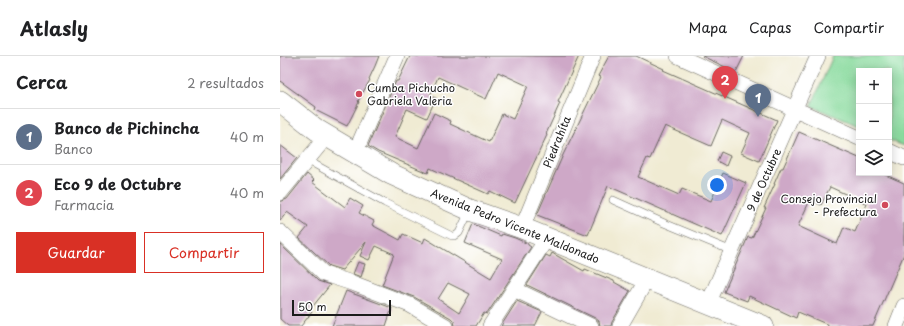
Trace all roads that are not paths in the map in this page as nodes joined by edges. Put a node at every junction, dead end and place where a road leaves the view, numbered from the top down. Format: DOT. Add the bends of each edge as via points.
graph roads {
  1 [pos="397,56"];
  2 [pos="593,56"];
  3 [pos="678,56"];
  4 [pos="818,56"];
  5 [pos="280,100"];
  6 [pos="795,109"];
  7 [pos="327,136"];
  8 [pos="856,137"];
  9 [pos="892,152"];
  10 [pos="355,153"];
  11 [pos="904,158"];
  12 [pos="307,160"];
  13 [pos="280,193"];
  14 [pos="613,200"];
  15 [pos="470,210"];
  16 [pos="522,228"];
  17 [pos="280,232"];
  18 [pos="547,238"];
  19 [pos="732,251"];
  20 [pos="648,279"];
  21 [pos="514,289"];
  22 [pos="708,304"];
  23 [pos="904,306"];
  24 [pos="446,326"];
  25 [pos="490,326"];
  26 [pos="591,326"];
  27 [pos="620,326"];
  28 [pos="763,326"];
  29 [pos="896,326"];
  1 -- 10 [label="street"];
  2 -- 16 [label="street, Piedrahíta"];
  3 -- 6 [label="street"];
  4 -- 6 [label="street, 9 de Octubre"];
  5 -- 7 [label="main road, Avenida Pedro Vicente Maldonado"];
  6 -- 8 [label="street"];
  6 -- 19 [label="street, 9 de Octubre"];
  7 -- 10 [label="main road, Avenida Pedro Vicente Maldonado"];
  7 -- 12 [label="street"];
  9 -- 11 [label="street"];
  10 -- 15 [label="main road, Avenida Pedro Vicente Maldonado" via="391,174"];
  12 -- 13 [label="street"];
  12 -- 15 [label="lane" via="452,236 459,233"];
  14 -- 19 [label="lane"];
  15 -- 16 [label="main road, Avenida Pedro Vicente Maldonado"];
  16 -- 18 [label="main road, Avenida Pedro Vicente Maldonado"];
  17 -- 24 [label="street" via="324,274 410,305"];
  18 -- 20 [label="main road, Avenida Pedro Vicente Maldonado"];
  18 -- 21 [label="street"];
  19 -- 22 [label="street, 9 de Octubre"];
  20 -- 22 [label="main road, Avenida Pedro Vicente Maldonado"];
  20 -- 27 [label="street"];
  21 -- 25 [label="street"];
  21 -- 26 [label="street"];
  22 -- 28 [label="main road, Avenida Pedro Vicente Maldonado"];
  23 -- 29 [label="street"];
}
